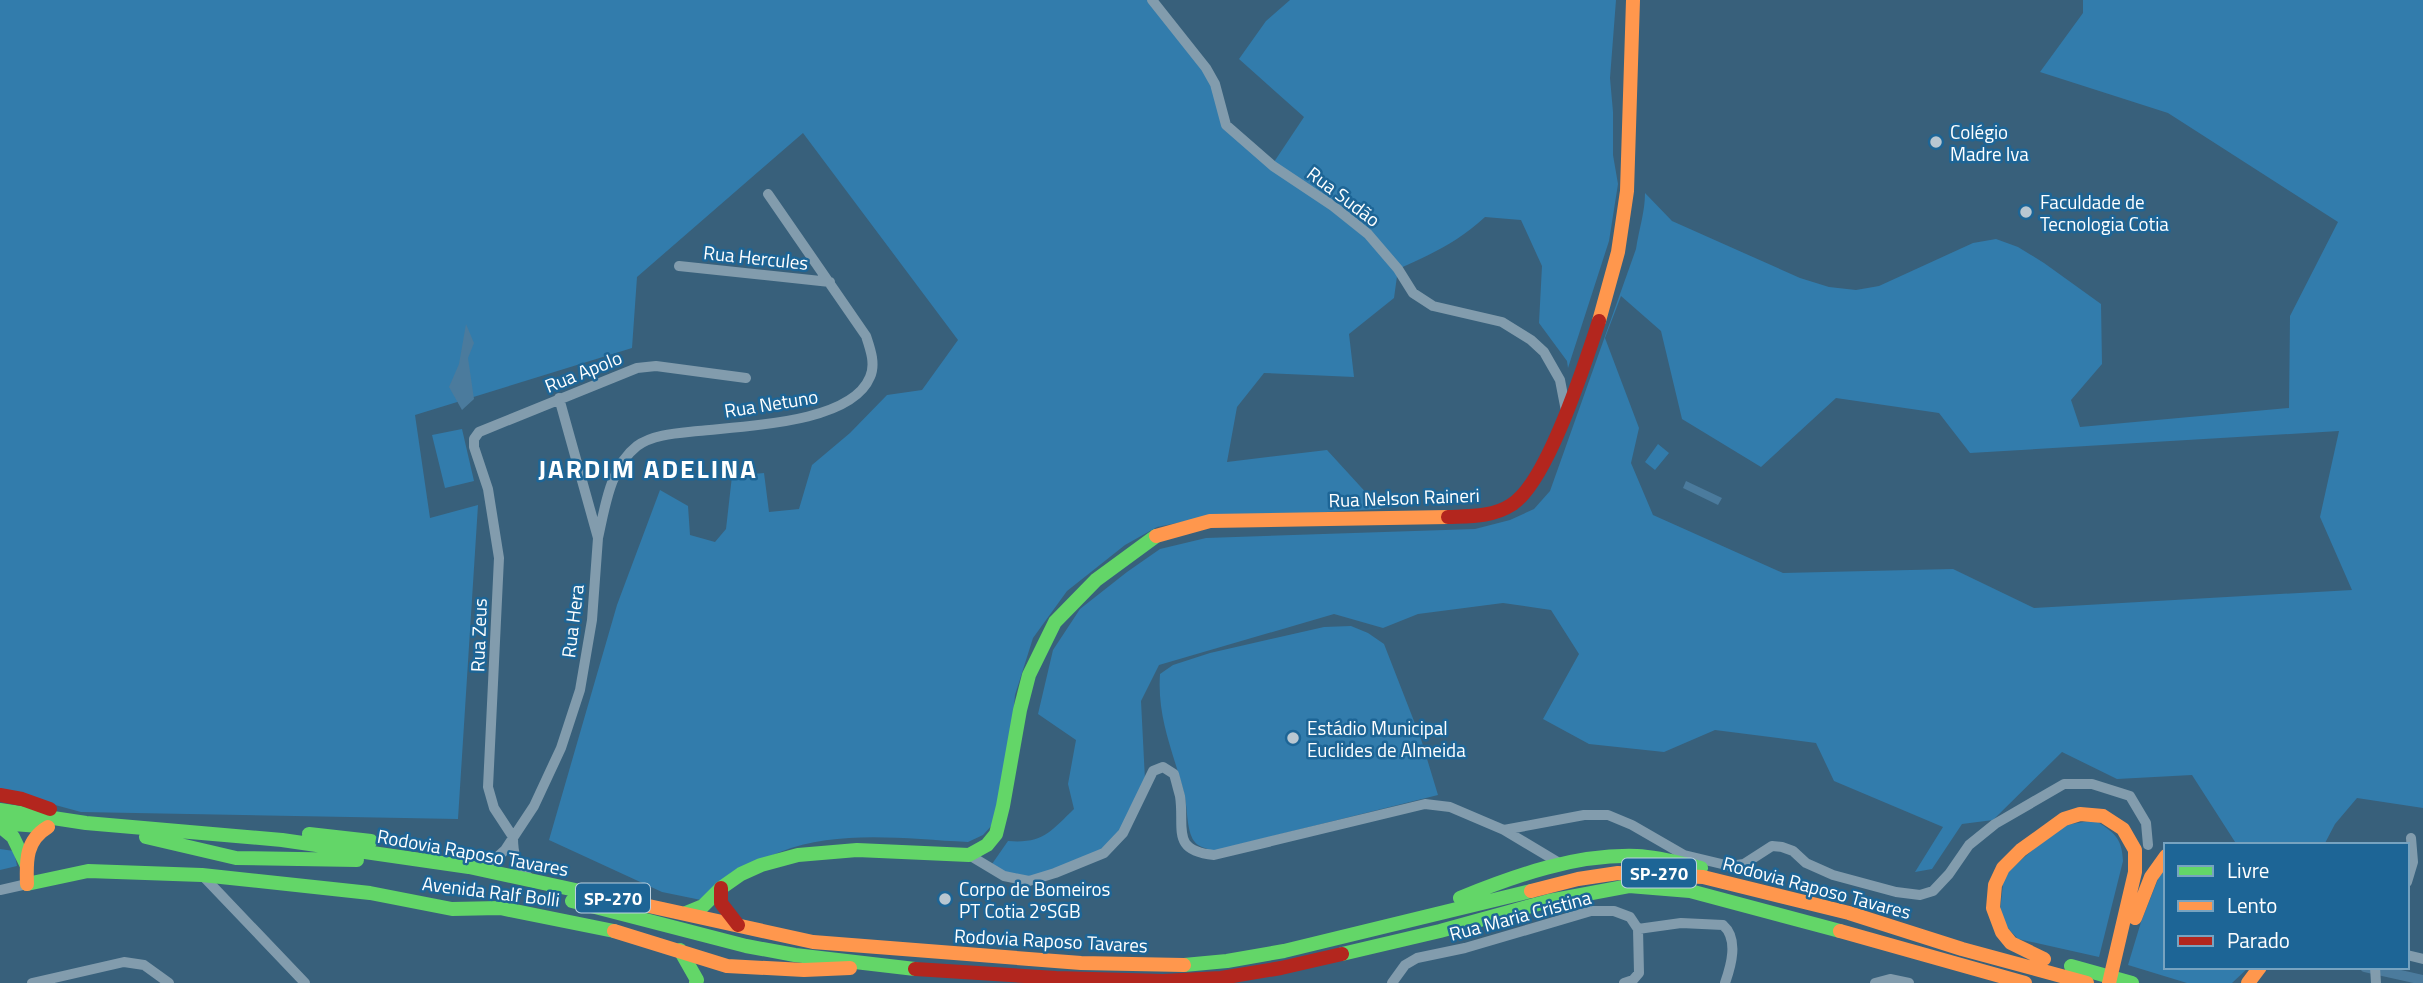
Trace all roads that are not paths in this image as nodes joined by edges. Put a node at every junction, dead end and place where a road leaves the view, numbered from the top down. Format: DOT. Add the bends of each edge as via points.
graph roads {
  1 [pos="1152,0"];
  2 [pos="1633,0"];
  3 [pos="768,194"];
  4 [pos="679,267"];
  5 [pos="830,282"];
  6 [pos="746,378"];
  7 [pos="559,398"];
  8 [pos="1566,411"];
  9 [pos="479,432"];
  10 [pos="598,538"];
  11 [pos="0,795"];
  12 [pos="0,810"];
  13 [pos="86,823"];
  14 [pos="0,825"];
  15 [pos="48,827"];
  16 [pos="1504,830"];
  17 [pos="513,837"];
  18 [pos="2411,838"];
  19 [pos="2148,845"];
  20 [pos="969,855"];
  21 [pos="2164,858"];
  22 [pos="26,864"];
  23 [pos="1562,864"];
  24 [pos="473,867"];
  25 [pos="202,875"];
  26 [pos="2409,875"];
  27 [pos="529,879"];
  28 [pos="27,884"];
  29 [pos="721,888"];
  30 [pos="0,890"];
  31 [pos="1780,894"];
  32 [pos="685,913"];
  33 [pos="1849,913"];
  34 [pos="1412,920"];
  35 [pos="738,925"];
  36 [pos="1638,929"];
  37 [pos="2122,947"];
  38 [pos="680,950"];
  39 [pos="2044,959"];
  40 [pos="717,962"];
  41 [pos="890,967"];
  42 [pos="697,981"];
  43 [pos="32,983"];
  44 [pos="169,983"];
  45 [pos="305,983"];
  46 [pos="1392,983"];
  47 [pos="1624,983"];
  48 [pos="1725,983"];
  49 [pos="1875,983"];
  50 [pos="1909,983"];
  51 [pos="2025,983"];
  52 [pos="2087,983"];
  53 [pos="2109,983"];
  54 [pos="2117,983"];
  55 [pos="2132,983"];
  1 -- 8 [label="street, Rua Sudão" via="1206,68 1226,125 1273,166 1368,234 1413,293 1433,306 1502,322 1531,340 1560,380"];
  2 -- 8 [label="main road, Rua Nelson Raineri" via="1631,141 1619,253"];
  3 -- 5 [label="street, Rua Netuno"];
  4 -- 5 [label="street, Rua Hercules"];
  5 -- 10 [label="street, Rua Netuno" via="866,336 872,355 871,377 856,396 833,410 800,418 668,434 637,446 617,470"];
  6 -- 7 [label="street, Rua Apolo" via="656,366 637,368"];
  7 -- 9 [label="street, Rua Apolo"];
  7 -- 10 [label="street, Rua Hera"];
  8 -- 20 [label="main road, Rua Nelson Raineri" via="1532,486 1519,501 1499,512 1210,522 1156,536 1119,561 1055,622 1029,675 996,834"];
  9 -- 17 [label="street, Rua Zeus" via="474,447 488,489 499,558 488,787 494,808"];
  10 -- 17 [label="street, Rua Hera" via="592,620 580,690 555,760 534,806"];
  11 -- 13 [label="main road"];
  12 -- 13 [label="main road, Rodovia Raposo Tavares / SP-270"];
  13 -- 24 [label="main road, Rodovia Raposo Tavares / SP-270" via="216,833"];
  14 -- 15 [label="main road"];
  14 -- 22 [label="main road" via="13,837"];
  15 -- 22 [label="main road" via="32,839"];
  15 -- 41 [label="main road, Rodovia Raposo Tavares / SP-270" via="146,838 236,858 361,860 519,887 746,946"];
  16 -- 19 [label="street" via="1608,815 1684,855 1730,866 1744,864 1772,846 1782,847 1833,875 1920,895 1933,891 1969,845 1996,824 2064,784 2092,784 2130,796 2146,823"];
  16 -- 20 [label="street" via="1450,807 1425,804 1240,850 1197,854 1184,844 1180,796 1174,774 1164,767 1153,771 1123,833 1104,853 1029,881 1004,876"];
  16 -- 23 [label="street"];
  17 -- 24 [label="street, Rua Hera" via="494,860"];
  17 -- 27 [label="street, Rua Zeus" via="517,865"];
  18 -- 26 [label="street"];
  20 -- 29 [label="main road" via="857,850 798,855 761,865"];
  21 -- 37 [label="main road" via="2150,877"];
  22 -- 28 [label="main road"];
  23 -- 31 [label="main road" via="1626,856 1662,858 1755,882"];
  23 -- 34 [label="main road" via="1516,876"];
  24 -- 27 [label="main road, Rodovia Raposo Tavares / SP-270"];
  25 -- 28 [label="main road, Avenida Ralf Bolli" via="88,871"];
  25 -- 38 [label="main road, Avenida Ralf Bolli" via="370,893 452,909 500,908"];
  25 -- 45 [label="street"];
  27 -- 32 [label="main road, Rodovia Raposo Tavares / SP-270"];
  28 -- 30 [label="street, Avenida Ralf Bolli"];
  29 -- 32 [label="main road" via="703,906"];
  29 -- 35 [label="main road" via="721,903"];
  31 -- 33 [label="main road, Rodovia Raposo Tavares / SP-270"];
  31 -- 34 [label="main road, Rodovia Raposo Tavares / SP-270" via="1703,877 1618,873"];
  32 -- 35 [label="main road, Rodovia Raposo Tavares / SP-270"];
  33 -- 39 [label="main road"];
  33 -- 52 [label="main road, Rodovia Raposo Tavares / SP-270"];
  34 -- 35 [label="main road, Rodovia Raposo Tavares / SP-270" via="1284,951 1186,965 1081,963 891,949 813,942"];
  36 -- 46 [label="street, Rua Maria Cristina" via="1630,917 1591,911 1417,958 1405,965"];
  36 -- 47 [label="street" via="1639,973"];
  36 -- 48 [label="street" via="1681,923 1723,925 1731,936 1732,962"];
  37 -- 39 [label="main road" via="2135,850 2123,829 2103,816 2080,814 2064,819 2021,850 1995,885 1993,908 2002,932 2011,943"];
  37 -- 53 [label="main road"];
  37 -- 54 [label="main road"];
  38 -- 40 [label="main road, Avenida Ralf Bolli"];
  38 -- 42 [label="main road"];
  39 -- 55 [label="main road"];
  40 -- 41 [label="main road, Avenida Ralf Bolli" via="769,969"];
  40 -- 42 [label="main road"];
  41 -- 51 [label="main road, Rodovia Raposo Tavares / SP-270" via="1115,980 1221,978 1629,886 1690,891 1742,903"];
  43 -- 44 [label="street" via="124,962 144,965"];
  49 -- 50 [label="street" via="1890,979"];
}
